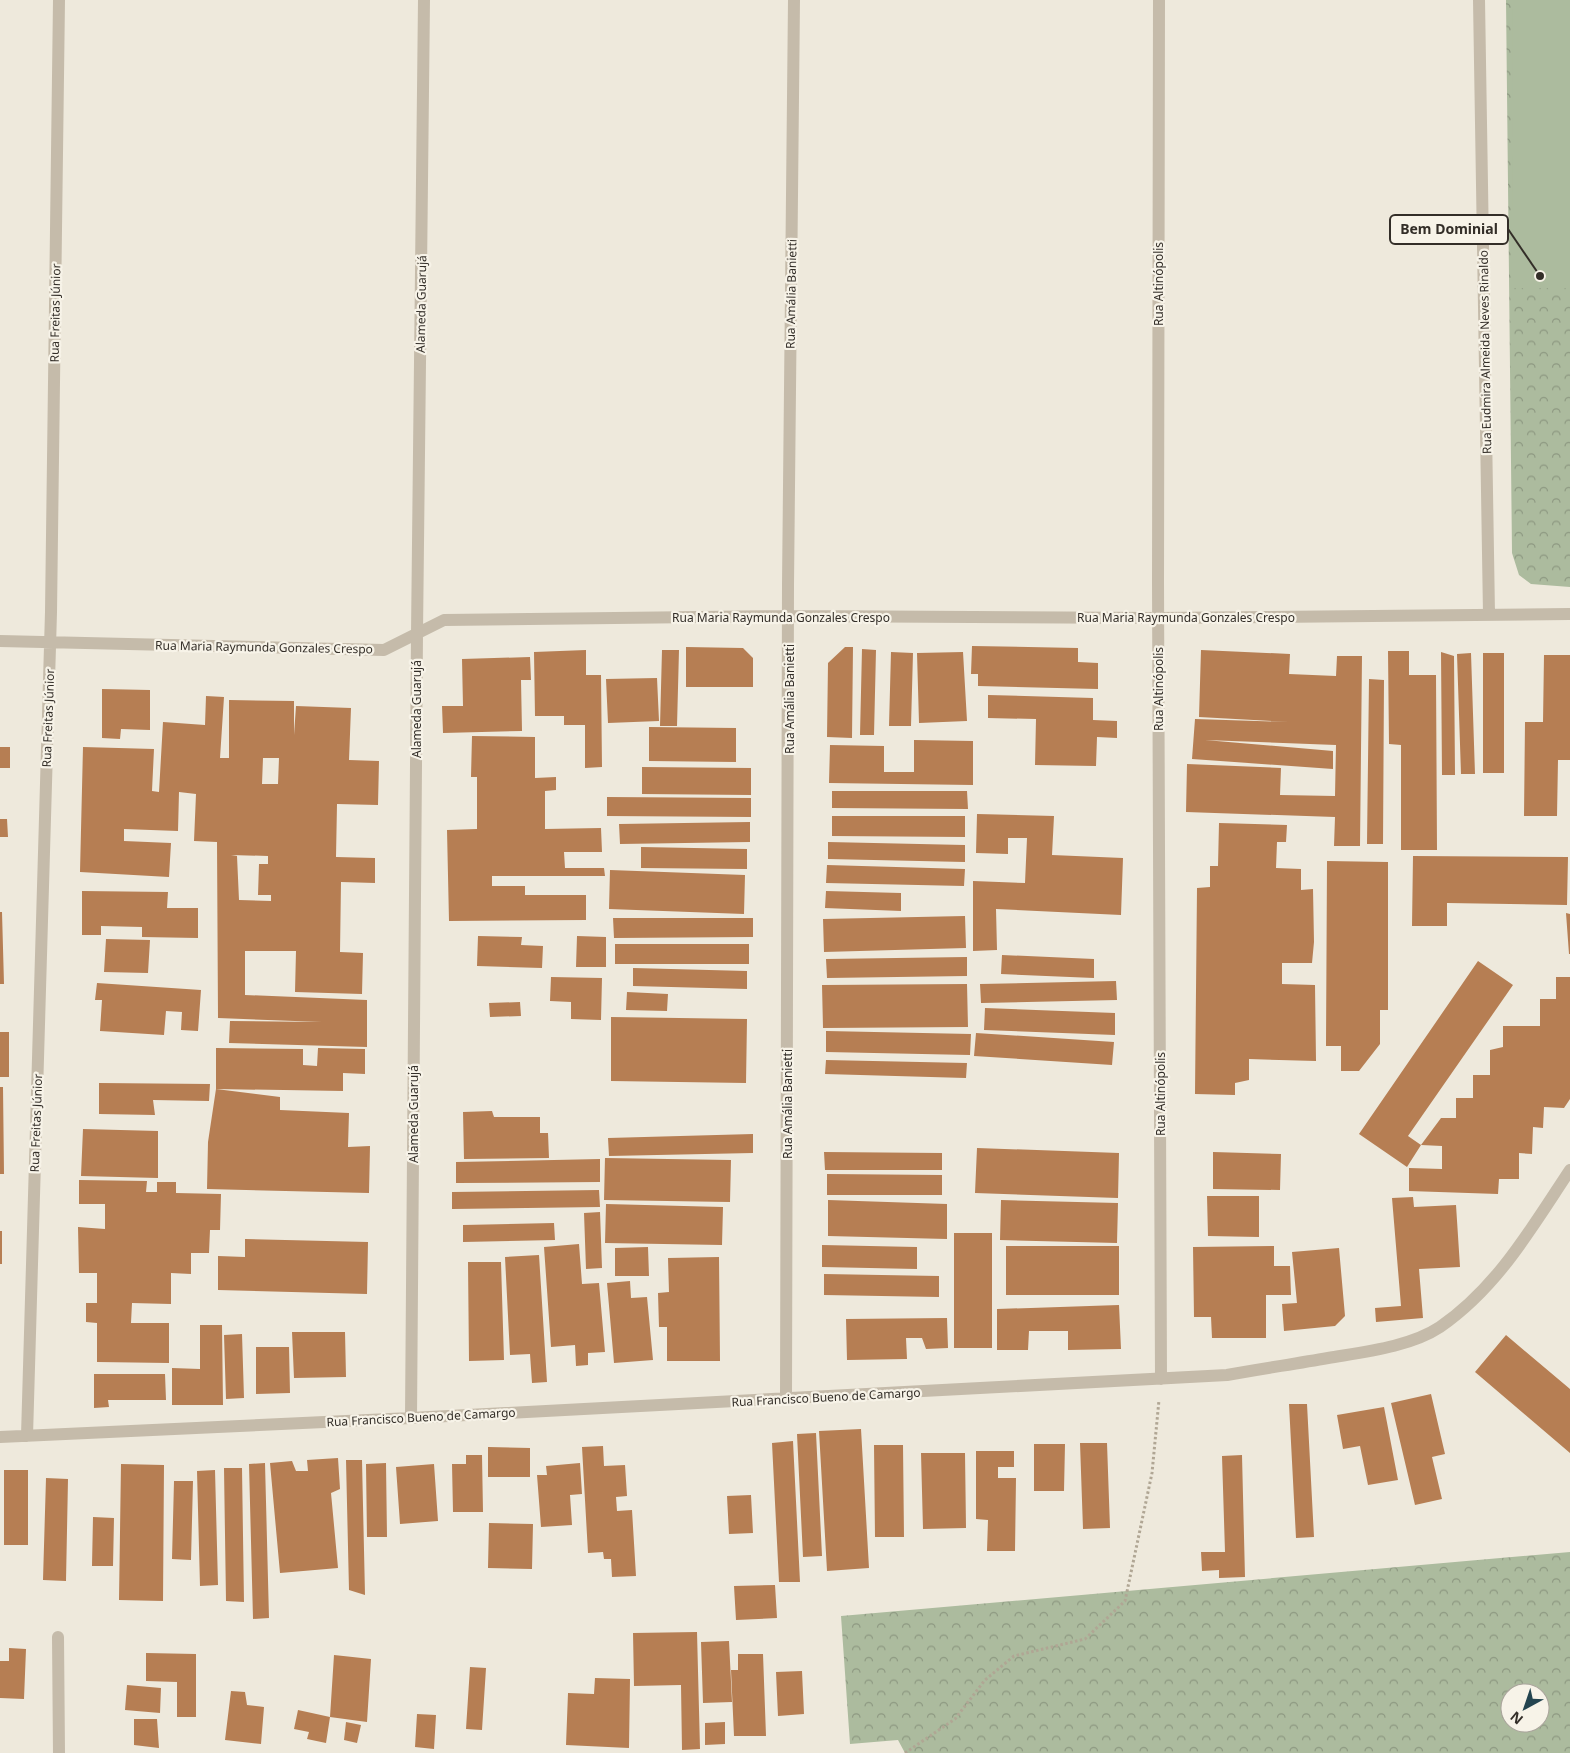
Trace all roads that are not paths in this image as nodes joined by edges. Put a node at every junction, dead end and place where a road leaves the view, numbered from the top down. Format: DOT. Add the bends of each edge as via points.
graph roads {
  1 [pos="59,0"];
  2 [pos="424,0"];
  3 [pos="794,0"];
  4 [pos="1159,0"];
  5 [pos="1479,0"];
  6 [pos="1489,614"];
  7 [pos="1570,614"];
  8 [pos="789,616"];
  9 [pos="1158,618"];
  10 [pos="417,634"];
  11 [pos="0,642"];
  12 [pos="51,642"];
  13 [pos="1570,1170"];
  14 [pos="1161,1379"];
  15 [pos="786,1399"];
  16 [pos="411,1418"];
  17 [pos="26,1436"];
  18 [pos="0,1437"];
  19 [pos="58,1637"];
  20 [pos="59,1753"];
  1 -- 12 [label="street, Rua Freitas Júnior"];
  2 -- 10 [label="street, Alameda Guarujá"];
  3 -- 8 [label="street, Rua Amália Banietti"];
  4 -- 9 [label="street, Rua Altinópolis"];
  5 -- 6 [label="street, Rua Eudmira Almeida Neves Rinaldo"];
  6 -- 7 [label="street, Rua Maria Raymunda Gonzales Crespo"];
  6 -- 9 [label="street, Rua Maria Raymunda Gonzales Crespo"];
  8 -- 9 [label="street, Rua Maria Raymunda Gonzales Crespo"];
  8 -- 10 [label="street, Rua Maria Raymunda Gonzales Crespo" via="444,620"];
  8 -- 15 [label="street, Rua Amália Banietti"];
  9 -- 14 [label="street, Rua Altinópolis"];
  10 -- 12 [label="street, Rua Maria Raymunda Gonzales Crespo" via="384,650"];
  10 -- 16 [label="street, Alameda Guarujá"];
  11 -- 12 [label="street, Rua Maria Raymunda Gonzales Crespo"];
  12 -- 17 [label="street, Rua Freitas Júnior"];
  13 -- 14 [label="street, Rua Francisco Bueno de Camargo" via="1507,1265 1476,1299 1439,1328 1400,1344 1360,1353 1227,1375"];
  14 -- 15 [label="street, Rua Francisco Bueno de Camargo"];
  15 -- 16 [label="street, Rua Francisco Bueno de Camargo"];
  16 -- 17 [label="street, Rua Francisco Bueno de Camargo"];
  17 -- 18 [label="street, Rua Francisco Bueno de Camargo"];
  19 -- 20 [label="street"];
}
